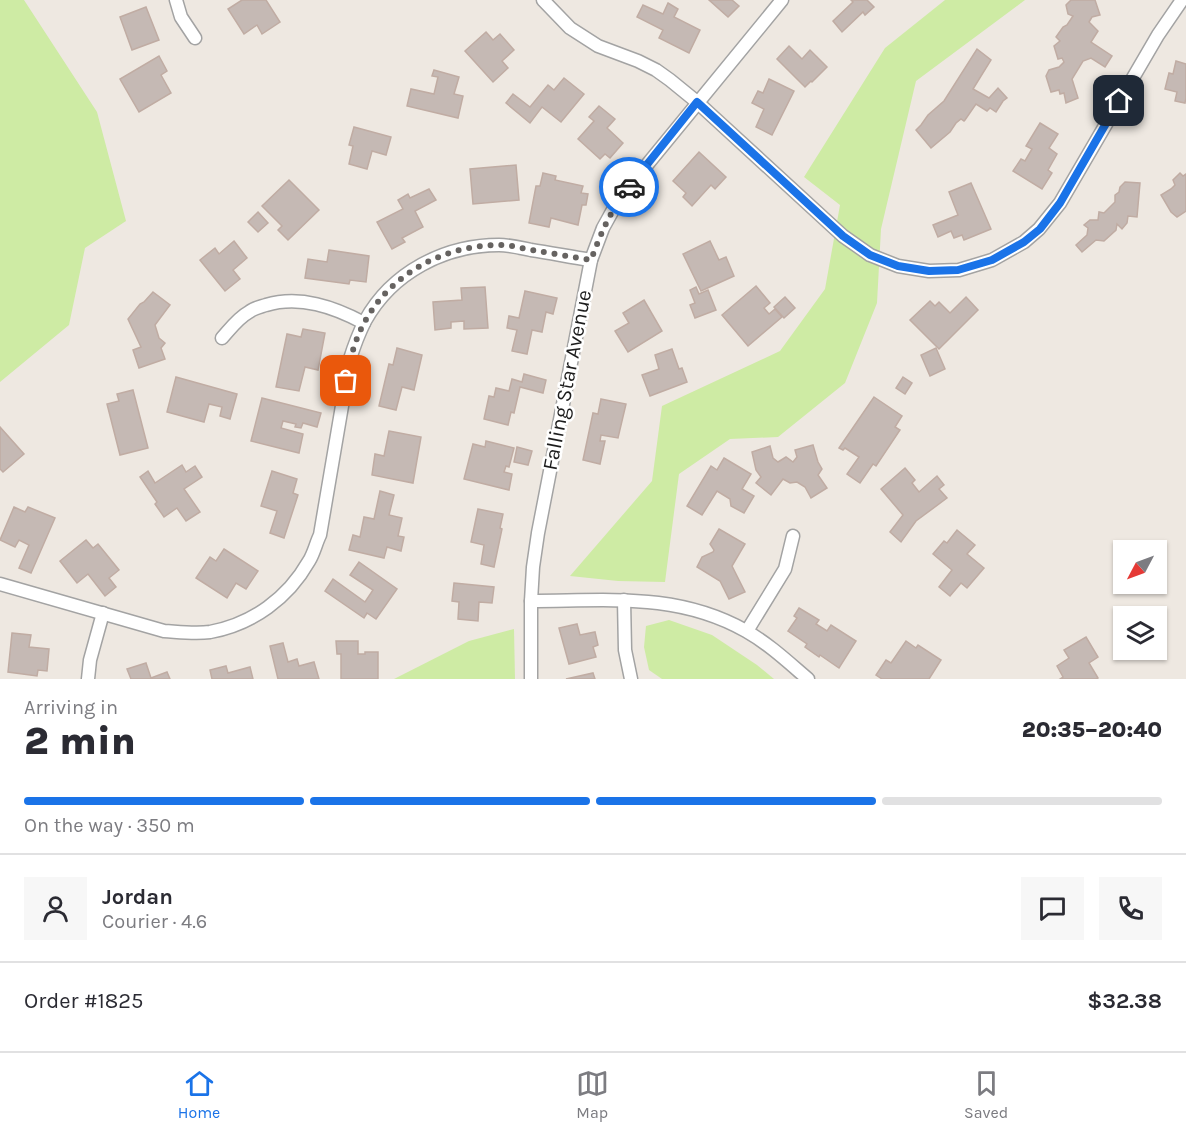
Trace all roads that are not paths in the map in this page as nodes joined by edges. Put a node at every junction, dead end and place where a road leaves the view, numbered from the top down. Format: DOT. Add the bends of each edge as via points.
graph roads {
  1 [pos="176,0"];
  2 [pos="543,0"];
  3 [pos="782,0"];
  4 [pos="1182,0"];
  5 [pos="195,38"];
  6 [pos="697,102"];
  7 [pos="591,260"];
  8 [pos="364,324"];
  9 [pos="222,338"];
  10 [pos="793,536"];
  11 [pos="0,584"];
  12 [pos="624,600"];
  13 [pos="531,601"];
  14 [pos="103,613"];
  15 [pos="747,632"];
  16 [pos="88,679"];
  17 [pos="531,679"];
  18 [pos="631,679"];
  19 [pos="808,679"];
  1 -- 5 [label="street" via="181,17"];
  2 -- 6 [label="street" via="570,28 598,46 657,70"];
  3 -- 6 [label="street, Falling Star Avenue"];
  4 -- 6 [label="street" via="1051,216 1024,242 992,260 958,270 908,268 870,255 843,236"];
  6 -- 7 [label="street, Falling Star Avenue" via="619,199"];
  7 -- 8 [label="street" via="502,245 455,250 405,275 383,296"];
  7 -- 13 [label="street, Falling Star Avenue" via="538,533"];
  8 -- 9 [label="street" via="324,305 278,302 251,310"];
  8 -- 14 [label="street" via="350,359 320,535 291,588 255,616 209,632 164,631"];
  10 -- 15 [label="street" via="785,569"];
  11 -- 14 [label="street"];
  12 -- 13 [label="street"];
  12 -- 15 [label="street" via="686,607"];
  12 -- 18 [label="street" via="625,650"];
  13 -- 17 [label="street, Falling Star Avenue"];
  14 -- 16 [label="street"];
  15 -- 19 [label="street"];
}
